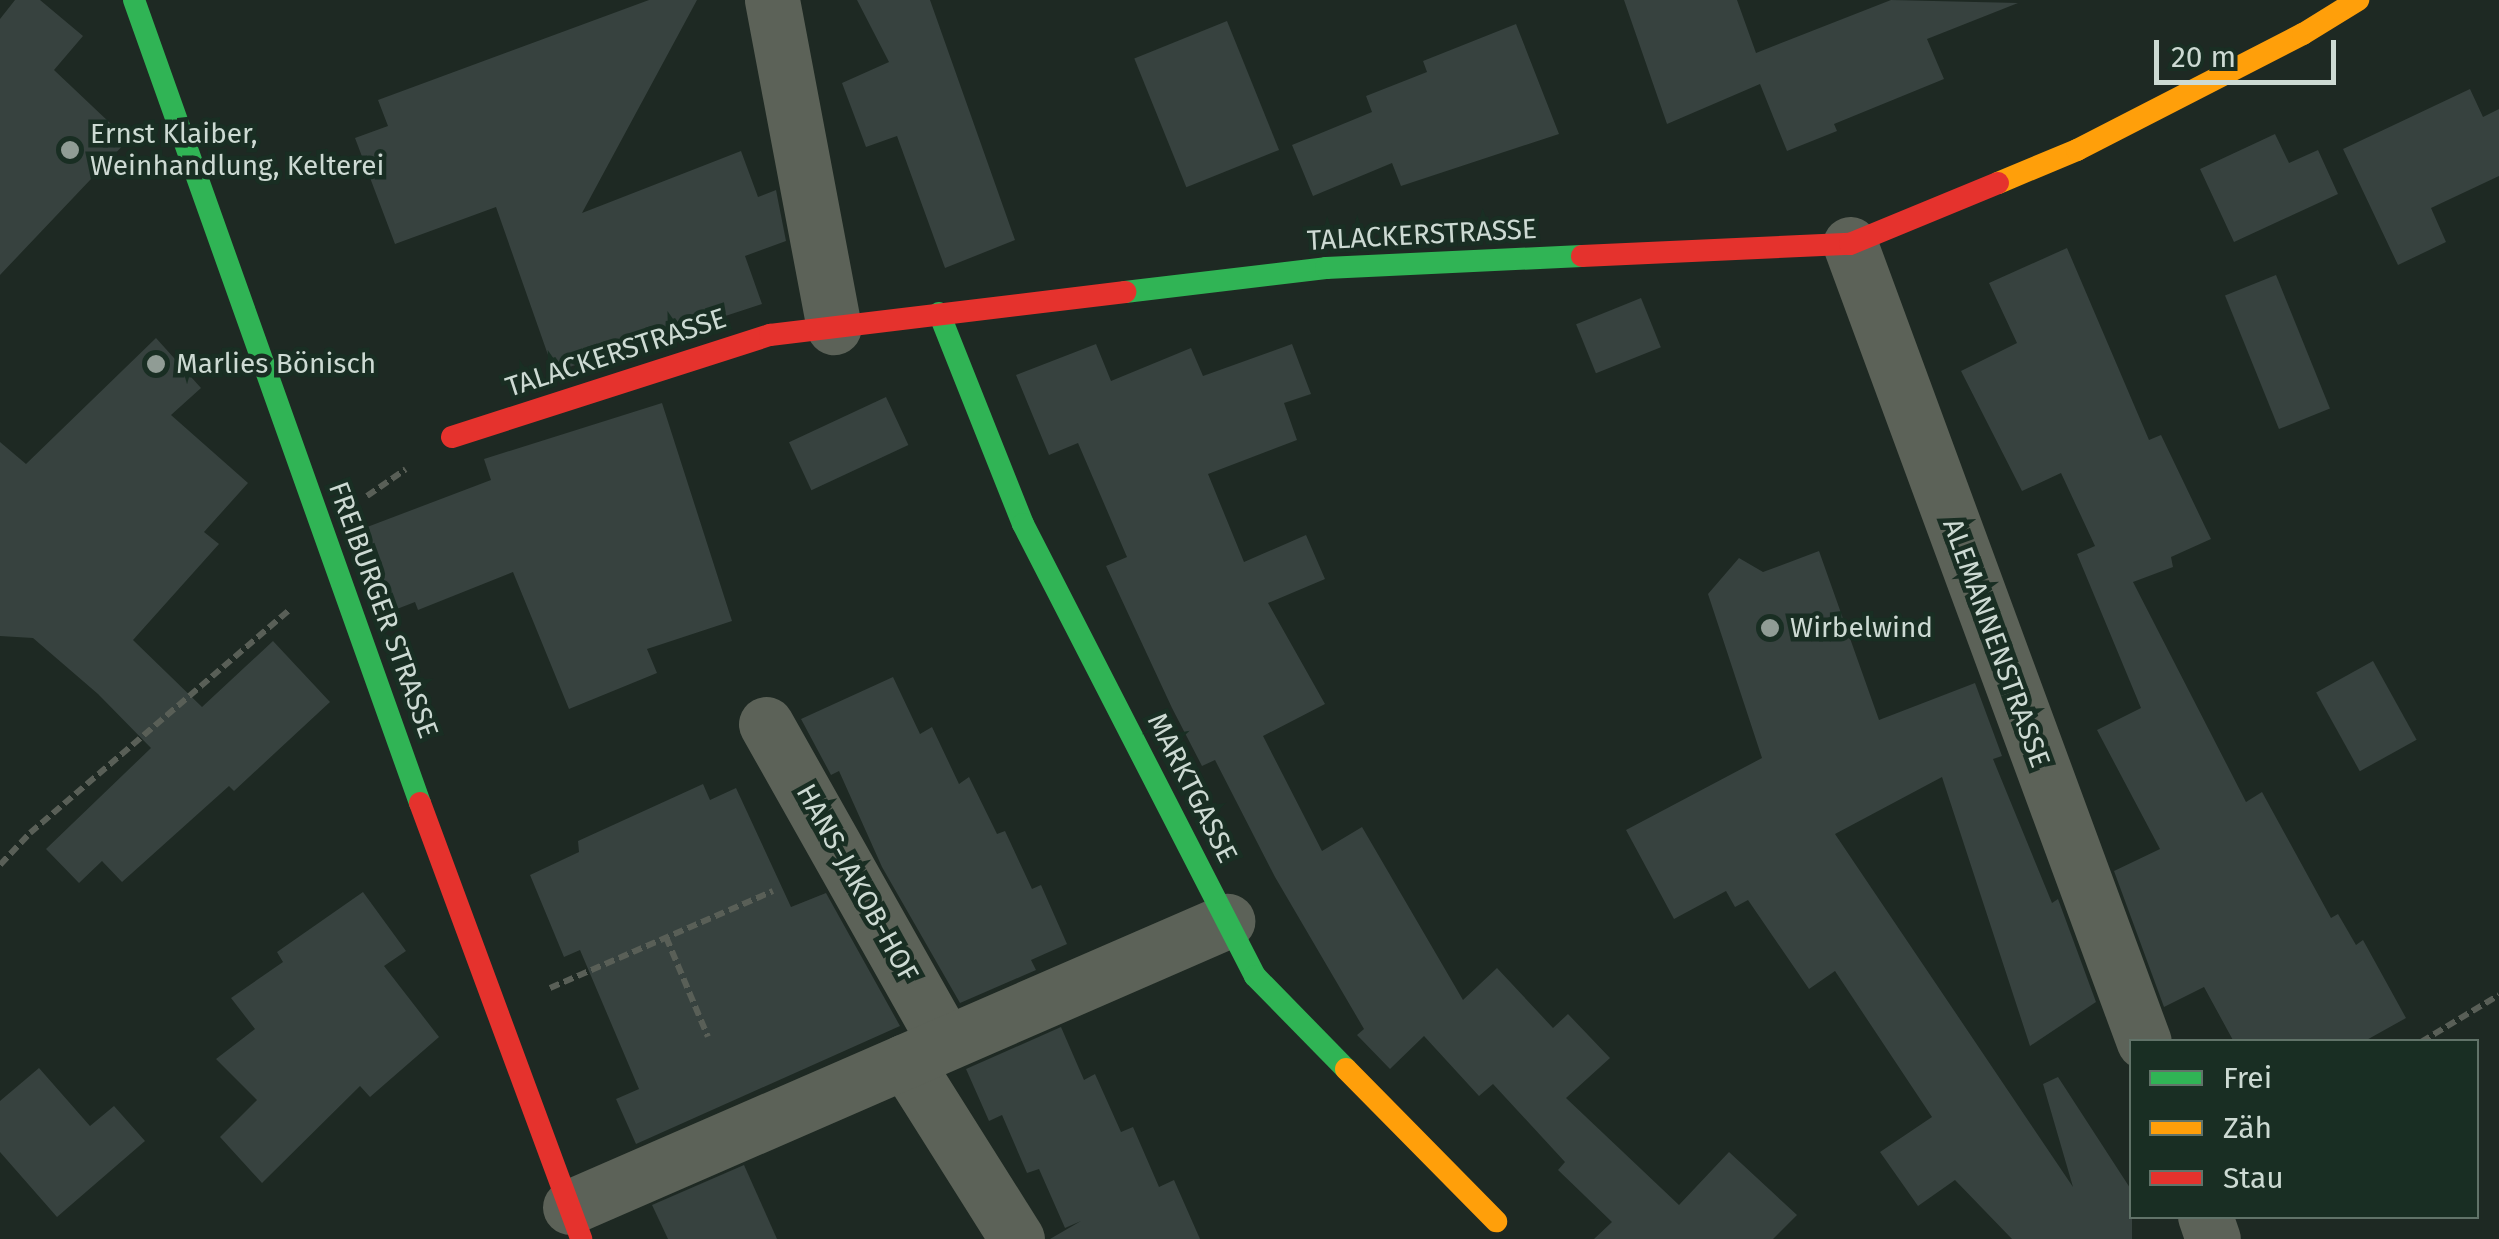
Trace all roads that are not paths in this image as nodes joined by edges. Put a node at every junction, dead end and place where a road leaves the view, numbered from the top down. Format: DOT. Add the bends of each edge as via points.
graph roads {
  1 [pos="134,0"];
  2 [pos="772,0"];
  3 [pos="2358,0"];
  4 [pos="1850,244"];
  5 [pos="939,313"];
  6 [pos="834,327"];
  7 [pos="452,437"];
  8 [pos="766,724"];
  9 [pos="1227,920"];
  10 [pos="2143,1039"];
  11 [pos="926,1052"];
  12 [pos="1496,1221"];
  13 [pos="576,1223"];
  14 [pos="1017,1239"];
  1 -- 13 [label="street, FREIBURGER STRASSE" via="323,538"];
  2 -- 6 [label="street"];
  3 -- 4 [label="street, TALACKERSTRASSE" via="2078,150"];
  4 -- 5 [label="street, TALACKERSTRASSE" via="1326,268"];
  4 -- 10 [label="street, ALEMANNENSTRASSE"];
  5 -- 6 [label="street, TALACKERSTRASSE"];
  5 -- 9 [label="street, MARKTGASSE" via="1023,524"];
  6 -- 7 [label="street, TALACKERSTRASSE" via="770,335"];
  8 -- 11 [label="street, HANS-JAKOB-HOF"];
  9 -- 11 [label="street"];
  9 -- 12 [label="street, MARKTGASSE" via="1255,976"];
  11 -- 13 [label="street"];
  11 -- 14 [label="street, HANS-JAKOB-HOF"];
}
